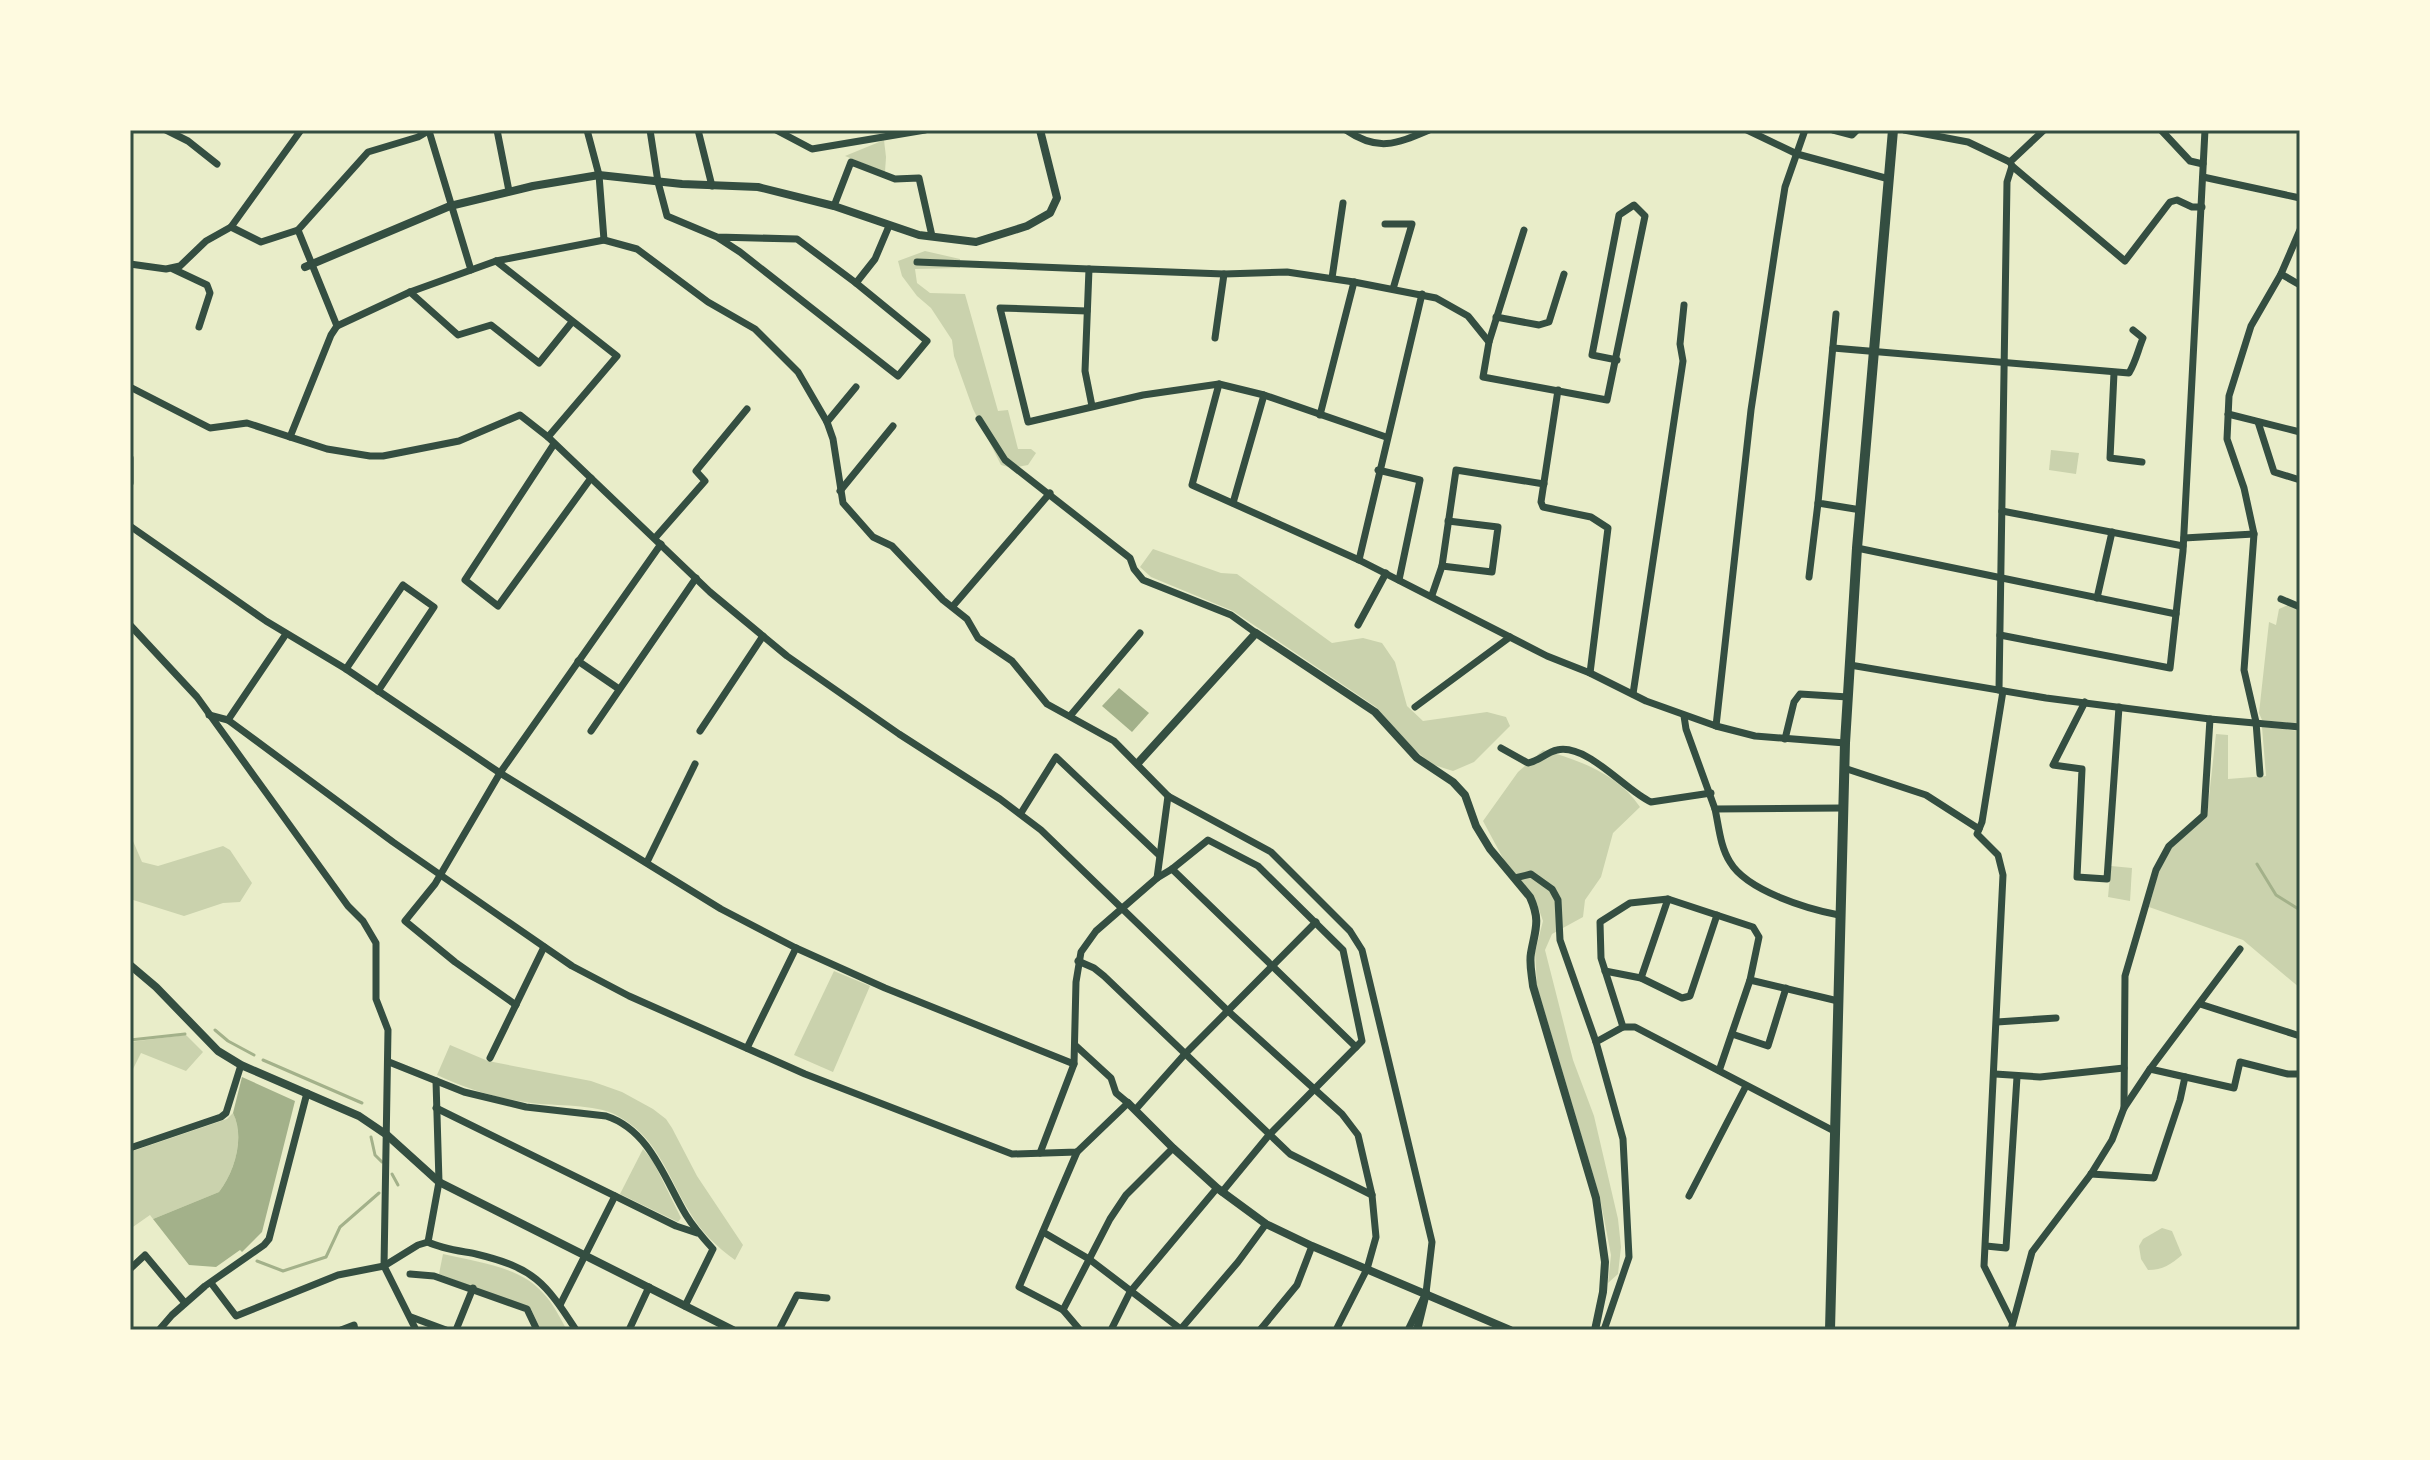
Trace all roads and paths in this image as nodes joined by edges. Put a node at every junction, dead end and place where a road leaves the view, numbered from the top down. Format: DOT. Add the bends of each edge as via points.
graph roads {
  1 [pos="166,130"];
  2 [pos="301,130"];
  3 [pos="497,130"];
  4 [pos="587,130"];
  5 [pos="650,130"];
  6 [pos="698,130"];
  7 [pos="776,130"];
  8 [pos="797,130"];
  9 [pos="848,130"];
  10 [pos="925,130"];
  11 [pos="1040,130"];
  12 [pos="1346,130"];
  13 [pos="1429,130"];
  14 [pos="1747,130"];
  15 [pos="1805,130"];
  16 [pos="1833,130"];
  17 [pos="1857,130"];
  18 [pos="1893,130"];
  19 [pos="1904,130"];
  20 [pos="2044,130"];
  21 [pos="2161,130"];
  22 [pos="2205,130"];
  23 [pos="430,131"];
  24 [pos="798,141"];
  25 [pos="850,142"];
  26 [pos="1797,154"];
  27 [pos="217,164"];
  28 [pos="2011,164"];
  29 [pos="2203,164"];
  30 [pos="599,175"];
  31 [pos="2203,177"];
  32 [pos="1889,179"];
  33 [pos="658,182"];
  34 [pos="712,186"];
  35 [pos="509,191"];
  36 [pos="2300,198"];
  37 [pos="1343,203"];
  38 [pos="450,206"];
  39 [pos="834,206"];
  40 [pos="2202,207"];
  41 [pos="1385,224"];
  42 [pos="889,226"];
  43 [pos="231,227"];
  44 [pos="298,230"];
  45 [pos="1524,230"];
  46 [pos="2300,230"];
  47 [pos="932,236"];
  48 [pos="717,237"];
  49 [pos="604,240"];
  50 [pos="496,261"];
  51 [pos="917,262"];
  52 [pos="130,264"];
  53 [pos="308,266"];
  54 [pos="173,269"];
  55 [pos="1089,269"];
  56 [pos="471,270"];
  57 [pos="1224,274"];
  58 [pos="1564,274"];
  59 [pos="2281,274"];
  60 [pos="1332,278"];
  61 [pos="1354,282"];
  62 [pos="856,283"];
  63 [pos="2300,285"];
  64 [pos="1393,289"];
  65 [pos="410,292"];
  66 [pos="1422,294"];
  67 [pos="1684,305"];
  68 [pos="1087,311"];
  69 [pos="1836,314"];
  70 [pos="1496,317"];
  71 [pos="572,322"];
  72 [pos="337,326"];
  73 [pos="199,327"];
  74 [pos="2133,330"];
  75 [pos="1215,338"];
  76 [pos="1489,342"];
  77 [pos="1833,348"];
  78 [pos="1875,351"];
  79 [pos="1617,360"];
  80 [pos="2005,361"];
  81 [pos="2114,373"];
  82 [pos="1219,384"];
  83 [pos="130,387"];
  84 [pos="856,387"];
  85 [pos="1558,390"];
  86 [pos="1264,395"];
  87 [pos="1092,406"];
  88 [pos="747,409"];
  89 [pos="2228,414"];
  90 [pos="1320,415"];
  91 [pos="979,419"];
  92 [pos="827,422"];
  93 [pos="2258,422"];
  94 [pos="893,426"];
  95 [pos="2300,432"];
  96 [pos="290,437"];
  97 [pos="1386,437"];
  98 [pos="551,440"];
  99 [pos="130,458"];
  100 [pos="2142,462"];
  101 [pos="1378,470"];
  102 [pos="591,478"];
  103 [pos="2300,480"];
  104 [pos="130,483"];
  105 [pos="1544,484"];
  106 [pos="840,491"];
  107 [pos="1050,493"];
  108 [pos="1233,503"];
  109 [pos="1818,503"];
  110 [pos="1861,510"];
  111 [pos="2002,511"];
  112 [pos="1448,521"];
  113 [pos="130,526"];
  114 [pos="2112,532"];
  115 [pos="2254,534"];
  116 [pos="655,538"];
  117 [pos="2184,542"];
  118 [pos="661,544"];
  119 [pos="1857,548"];
  120 [pos="1359,560"];
  121 [pos="1442,566"];
  122 [pos="1386,573"];
  123 [pos="1809,577"];
  124 [pos="696,578"];
  125 [pos="2002,578"];
  126 [pos="1399,580"];
  127 [pos="1432,595"];
  128 [pos="2097,598"];
  129 [pos="2281,599"];
  130 [pos="953,606"];
  131 [pos="2300,607"];
  132 [pos="2176,614"];
  133 [pos="130,625"];
  134 [pos="1358,625"];
  135 [pos="1140,633"];
  136 [pos="1256,633"];
  137 [pos="286,634"];
  138 [pos="2000,635"];
  139 [pos="763,636"];
  140 [pos="1510,637"];
  141 [pos="578,661"];
  142 [pos="1850,665"];
  143 [pos="346,669"];
  144 [pos="1590,673"];
  145 [pos="619,689"];
  146 [pos="2001,690"];
  147 [pos="378,691"];
  148 [pos="1633,694"];
  149 [pos="1848,697"];
  150 [pos="2085,702"];
  151 [pos="1415,707"];
  152 [pos="2119,707"];
  153 [pos="209,715"];
  154 [pos="1070,716"];
  155 [pos="1684,716"];
  156 [pos="2210,719"];
  157 [pos="228,720"];
  158 [pos="2256,722"];
  159 [pos="1716,726"];
  160 [pos="2300,727"];
  161 [pos="591,731"];
  162 [pos="700,731"];
  163 [pos="1785,739"];
  164 [pos="1845,743"];
  165 [pos="1501,748"];
  166 [pos="1138,763"];
  167 [pos="695,764"];
  168 [pos="1844,768"];
  169 [pos="500,773"];
  170 [pos="2260,774"];
  171 [pos="1711,793"];
  172 [pos="1168,796"];
  173 [pos="1842,808"];
  174 [pos="1715,809"];
  175 [pos="1021,813"];
  176 [pos="1979,829"];
  177 [pos="1159,855"];
  178 [pos="647,862"];
  179 [pos="1172,869"];
  180 [pos="440,875"];
  181 [pos="1157,878"];
  182 [pos="1515,878"];
  183 [pos="1668,899"];
  184 [pos="1123,908"];
  185 [pos="1717,915"];
  186 [pos="1839,915"];
  187 [pos="1316,922"];
  188 [pos="544,947"];
  189 [pos="796,948"];
  190 [pos="2240,949"];
  191 [pos="1078,961"];
  192 [pos="130,965"];
  193 [pos="1272,965"];
  194 [pos="1605,971"];
  195 [pos="1641,978"];
  196 [pos="1750,980"];
  197 [pos="1786,988"];
  198 [pos="1838,1001"];
  199 [pos="2200,1004"];
  200 [pos="516,1005"];
  201 [pos="1228,1011"];
  202 [pos="2056,1018"];
  203 [pos="1997,1022"];
  204 [pos="1623,1027"];
  205 [pos="1732,1034"];
  206 [pos="2300,1036"];
  207 [pos="1596,1042"];
  208 [pos="1075,1045"];
  209 [pos="1356,1047"];
  210 [pos="747,1048"];
  211 [pos="1184,1055"];
  212 [pos="490,1058"];
  213 [pos="389,1062"];
  214 [pos="1074,1064"];
  215 [pos="241,1065"];
  216 [pos="2124,1068"];
  217 [pos="2150,1069"];
  218 [pos="1719,1071"];
  219 [pos="1995,1074"];
  220 [pos="2300,1074"];
  221 [pos="2017,1077"];
  222 [pos="2185,1077"];
  223 [pos="436,1081"];
  224 [pos="1746,1086"];
  225 [pos="1314,1088"];
  226 [pos="307,1093"];
  227 [pos="1132,1106"];
  228 [pos="436,1108"];
  229 [pos="2124,1108"];
  230 [pos="1834,1131"];
  231 [pos="387,1135"];
  232 [pos="1269,1135"];
  233 [pos="130,1148"];
  234 [pos="1173,1148"];
  235 [pos="1077,1152"];
  236 [pos="1040,1153"];
  237 [pos="2091,1174"];
  238 [pos="439,1182"];
  239 [pos="1220,1190"];
  240 [pos="1372,1195"];
  241 [pos="615,1196"];
  242 [pos="1689,1196"];
  243 [pos="1266,1224"];
  244 [pos="1043,1232"];
  245 [pos="698,1234"];
  246 [pos="428,1242"];
  247 [pos="1312,1246"];
  248 [pos="1986,1246"];
  249 [pos="585,1256"];
  250 [pos="1089,1259"];
  251 [pos="384,1266"];
  252 [pos="130,1269"];
  253 [pos="1367,1269"];
  254 [pos="410,1274"];
  255 [pos="211,1283"];
  256 [pos="649,1287"];
  257 [pos="473,1288"];
  258 [pos="1130,1292"];
  259 [pos="1426,1293"];
  260 [pos="827,1298"];
  261 [pos="185,1303"];
  262 [pos="560,1305"];
  263 [pos="685,1306"];
  264 [pos="1063,1310"];
  265 [pos="410,1317"];
  266 [pos="2011,1326"];
  267 [pos="159,1330"];
  268 [pos="341,1330"];
  269 [pos="355,1330"];
  270 [pos="416,1330"];
  271 [pos="446,1330"];
  272 [pos="456,1330"];
  273 [pos="537,1330"];
  274 [pos="576,1330"];
  275 [pos="629,1330"];
  276 [pos="733,1330"];
  277 [pos="779,1330"];
  278 [pos="1080,1330"];
  279 [pos="1111,1330"];
  280 [pos="1181,1330"];
  281 [pos="1260,1330"];
  282 [pos="1336,1330"];
  283 [pos="1408,1330"];
  284 [pos="1417,1330"];
  285 [pos="1510,1330"];
  286 [pos="1595,1330"];
  287 [pos="1604,1330"];
  288 [pos="1830,1330"];
  1 -- 27 [label="street"];
  2 -- 43 [label="street"];
  3 -- 35 [label="street"];
  4 -- 30 [label="street"];
  5 -- 33 [label="street"];
  6 -- 34 [label="street"];
  7 -- 24 [label="street"];
  8 -- 24 [label="street"];
  9 -- 25 [label="street"];
  10 -- 25 [label="street"];
  11 -- 47 [label="street" via="1057,198 1050,213 976,242"];
  12 -- 13 [label="street" via="1363,141 1395,144"];
  14 -- 26 [label="street"];
  15 -- 26 [label="street"];
  16 -- 17 [label="street" via="1852,135"];
  18 -- 32 [label="main road"];
  19 -- 28 [label="street" via="1968,142"];
  20 -- 28 [label="street"];
  21 -- 29 [label="street" via="2190,161"];
  22 -- 29 [label="street"];
  23 -- 38 [label="street"];
  23 -- 44 [label="street" via="368,152"];
  24 -- 25 [label="street" via="812,149"];
  26 -- 32 [label="street"];
  26 -- 159 [label="street" via="1785,187 1751,410"];
  28 -- 40 [label="street" via="2125,261 2170,202"];
  28 -- 80 [label="street"];
  29 -- 31 [label="street"];
  30 -- 33 [label="street"];
  30 -- 35 [label="street"];
  30 -- 49 [label="street"];
  31 -- 36 [label="street"];
  31 -- 40 [label="street"];
  32 -- 78 [label="main road"];
  33 -- 34 [label="street"];
  33 -- 48 [label="street" via="667,216"];
  34 -- 39 [label="street" via="758,187"];
  35 -- 38 [label="street"];
  37 -- 60 [label="street"];
  38 -- 53 [label="street"];
  38 -- 56 [label="street"];
  39 -- 42 [label="street"];
  39 -- 47 [label="street" via="851,162 895,179 919,178"];
  40 -- 117 [label="street"];
  41 -- 64 [label="street" via="1412,224"];
  42 -- 47 [label="street"];
  42 -- 62 [label="street" via="875,259"];
  43 -- 44 [label="street" via="261,242"];
  43 -- 54 [label="street"];
  44 -- 53 [label="street"];
  45 -- 70 [label="street"];
  46 -- 59 [label="street"];
  48 -- 62 [label="street" via="797,239"];
  48 -- 62 [label="street" via="898,376 927,341"];
  49 -- 50 [label="street"];
  49 -- 92 [label="street" via="637,249 708,302 755,329 798,372"];
  50 -- 56 [label="street"];
  50 -- 71 [label="street"];
  51 -- 55 [label="street"];
  52 -- 54 [label="street"];
  53 -- 72 [label="street"];
  54 -- 73 [label="street" via="207,285 210,293"];
  55 -- 57 [label="street"];
  55 -- 68 [label="street"];
  56 -- 65 [label="street"];
  57 -- 60 [label="street" via="1287,272"];
  57 -- 75 [label="street"];
  58 -- 70 [label="street" via="1549,322"];
  59 -- 63 [label="street"];
  59 -- 89 [label="street" via="2251,326"];
  60 -- 61 [label="street"];
  61 -- 64 [label="street"];
  61 -- 90 [label="street"];
  64 -- 66 [label="street"];
  65 -- 71 [label="street" via="458,335 491,325 539,363"];
  65 -- 72 [label="street"];
  66 -- 76 [label="street" via="1468,316"];
  66 -- 97 [label="street"];
  67 -- 148 [label="street" via="1683,361"];
  68 -- 87 [label="street" via="1085,371"];
  68 -- 87 [label="street" via="1000,308 1028,422"];
  69 -- 77 [label="street"];
  70 -- 76 [label="street"];
  71 -- 98 [label="street" via="617,356"];
  72 -- 96 [label="street"];
  74 -- 81 [label="street" via="2143,338 2138,357 2129,373"];
  76 -- 85 [label="street" via="1483,377"];
  77 -- 78 [label="street"];
  77 -- 109 [label="street"];
  78 -- 80 [label="street"];
  78 -- 110 [label="main road"];
  79 -- 79 [label="street" via="1645,216 1634,205 1619,215 1592,355"];
  79 -- 85 [label="street" via="1607,400"];
  80 -- 81 [label="street"];
  80 -- 111 [label="street"];
  81 -- 100 [label="street" via="2110,458"];
  82 -- 86 [label="street"];
  82 -- 87 [label="street"];
  82 -- 108 [label="street" via="1192,485"];
  83 -- 96 [label="street" via="210,428 247,423"];
  84 -- 92 [label="street"];
  85 -- 105 [label="street"];
  86 -- 90 [label="street"];
  86 -- 108 [label="street"];
  88 -- 116 [label="street" via="696,471 705,481"];
  89 -- 93 [label="street"];
  89 -- 115 [label="street" via="2227,439"];
  90 -- 97 [label="street"];
  91 -- 107 [label="street" via="1005,460"];
  92 -- 106 [label="street"];
  93 -- 95 [label="street"];
  93 -- 103 [label="street" via="2274,472"];
  94 -- 106 [label="street"];
  96 -- 98 [label="street" via="327,449 383,456 459,441 520,415"];
  97 -- 101 [label="street"];
  98 -- 102 [label="street"];
  98 -- 102 [label="street" via="465,580 498,606"];
  99 -- 104 [label="street"];
  101 -- 120 [label="street"];
  101 -- 126 [label="street" via="1420,480"];
  102 -- 116 [label="street"];
  105 -- 112 [label="street" via="1456,470"];
  105 -- 144 [label="street" via="1543,507 1591,517 1608,528"];
  106 -- 130 [label="street" via="853,517 873,537 892,546"];
  107 -- 130 [label="street"];
  107 -- 136 [label="street" via="1130,558 1143,580 1231,615"];
  108 -- 120 [label="street"];
  109 -- 110 [label="street"];
  109 -- 123 [label="street"];
  110 -- 119 [label="main road"];
  111 -- 114 [label="street"];
  111 -- 125 [label="street"];
  112 -- 121 [label="street"];
  112 -- 121 [label="street" via="1498,527 1492,572"];
  113 -- 137 [label="street"];
  114 -- 117 [label="street"];
  114 -- 128 [label="street"];
  115 -- 117 [label="street"];
  115 -- 158 [label="street" via="2244,670"];
  116 -- 118 [label="street"];
  117 -- 132 [label="street"];
  118 -- 124 [label="street"];
  118 -- 141 [label="street"];
  119 -- 125 [label="street"];
  119 -- 142 [label="main road"];
  120 -- 122 [label="street"];
  121 -- 127 [label="street"];
  122 -- 126 [label="street"];
  122 -- 134 [label="street"];
  124 -- 139 [label="street"];
  124 -- 145 [label="street"];
  125 -- 128 [label="street"];
  125 -- 138 [label="street"];
  126 -- 127 [label="street"];
  127 -- 140 [label="street"];
  128 -- 132 [label="street"];
  129 -- 131 [label="street"];
  130 -- 154 [label="street" via="978,638 1012,661 1047,704"];
  132 -- 138 [label="street" via="2170,668"];
  133 -- 153 [label="street"];
  135 -- 154 [label="street"];
  136 -- 166 [label="street"];
  136 -- 182 [label="street" via="1375,712 1417,758 1453,782 1465,795 1480,834"];
  137 -- 143 [label="street"];
  137 -- 157 [label="street"];
  138 -- 146 [label="street"];
  139 -- 162 [label="street"];
  139 -- 175 [label="street" via="865,711"];
  140 -- 144 [label="street"];
  140 -- 151 [label="street"];
  141 -- 145 [label="street"];
  141 -- 169 [label="street"];
  142 -- 146 [label="street"];
  142 -- 149 [label="main road"];
  143 -- 147 [label="street"];
  143 -- 147 [label="street" via="403,585 434,607"];
  144 -- 148 [label="street"];
  145 -- 161 [label="street"];
  146 -- 150 [label="street"];
  146 -- 176 [label="street"];
  147 -- 169 [label="street"];
  148 -- 155 [label="street"];
  149 -- 163 [label="street" via="1800,694"];
  149 -- 164 [label="main road"];
  150 -- 152 [label="street"];
  150 -- 152 [label="street" via="2053,765 2082,769 2077,877 2107,879"];
  152 -- 156 [label="street"];
  153 -- 157 [label="street"];
  153 -- 213 [label="street" via="376,943 376,999 388,1030"];
  154 -- 166 [label="street" via="1114,741"];
  155 -- 159 [label="street"];
  155 -- 171 [label="street"];
  156 -- 158 [label="street"];
  156 -- 216 [label="street" via="2204,815 2169,846 2156,870 2125,976"];
  157 -- 180 [label="street"];
  158 -- 160 [label="street"];
  158 -- 170 [label="street"];
  159 -- 163 [label="street"];
  163 -- 164 [label="street"];
  164 -- 168 [label="main road"];
  165 -- 171 [label="street" via="1528,763 1556,750 1570,751 1610,770 1651,802"];
  166 -- 172 [label="street"];
  167 -- 178 [label="street"];
  168 -- 173 [label="main road"];
  168 -- 176 [label="street" via="1926,795"];
  169 -- 178 [label="street"];
  169 -- 180 [label="street"];
  171 -- 174 [label="street"];
  172 -- 177 [label="street"];
  172 -- 259 [label="street" via="1271,852 1350,931 1362,950 1432,1242"];
  173 -- 174 [label="street"];
  173 -- 186 [label="main road"];
  174 -- 186 [label="street" via="1731,866 1787,900"];
  175 -- 177 [label="street" via="1056,757"];
  175 -- 184 [label="street"];
  176 -- 203 [label="street" via="1977,834 1998,855 2003,875"];
  177 -- 181 [label="street"];
  178 -- 189 [label="street"];
  179 -- 181 [label="street"];
  179 -- 187 [label="street" via="1208,840 1258,866"];
  179 -- 193 [label="street"];
  180 -- 188 [label="street"];
  180 -- 200 [label="street" via="405,921"];
  181 -- 184 [label="street"];
  182 -- 207 [label="street" via="1531,874 1558,900 1560,940"];
  182 -- 286 [label="street" via="1534,907 1538,924 1530,957 1533,986 1596,1198 1605,1262"];
  183 -- 185 [label="street"];
  183 -- 194 [label="street" via="1630,903 1600,922"];
  183 -- 195 [label="street"];
  184 -- 191 [label="street" via="1096,931"];
  184 -- 201 [label="street"];
  185 -- 195 [label="street" via="1690,996 1682,998"];
  185 -- 196 [label="street" via="1753,927 1759,937"];
  186 -- 198 [label="main road"];
  187 -- 193 [label="street"];
  187 -- 209 [label="street" via="1343,950 1362,1041"];
  188 -- 200 [label="street"];
  188 -- 210 [label="street" via="629,996"];
  189 -- 210 [label="street"];
  189 -- 214 [label="street"];
  190 -- 199 [label="street"];
  191 -- 208 [label="street"];
  191 -- 211 [label="street" via="1104,976"];
  192 -- 215 [label="street" via="218,1051"];
  193 -- 201 [label="street"];
  193 -- 209 [label="street"];
  194 -- 195 [label="street"];
  194 -- 204 [label="street"];
  196 -- 197 [label="street"];
  196 -- 205 [label="street"];
  197 -- 198 [label="street"];
  197 -- 205 [label="street" via="1768,1046"];
  198 -- 230 [label="main road"];
  199 -- 206 [label="street"];
  199 -- 217 [label="street"];
  200 -- 212 [label="street"];
  201 -- 211 [label="street"];
  201 -- 225 [label="street"];
  202 -- 203 [label="street"];
  203 -- 219 [label="street"];
  204 -- 207 [label="street"];
  204 -- 218 [label="street" via="1635,1027"];
  205 -- 218 [label="street"];
  207 -- 287 [label="street" via="1623,1139 1629,1235 1629,1257"];
  208 -- 214 [label="street"];
  208 -- 227 [label="street"];
  209 -- 225 [label="street"];
  210 -- 236 [label="street" via="1012,1154"];
  211 -- 227 [label="street"];
  211 -- 232 [label="street"];
  213 -- 223 [label="street"];
  213 -- 231 [label="street"];
  214 -- 236 [label="street"];
  215 -- 226 [label="street"];
  215 -- 233 [label="street" via="221,1117"];
  216 -- 221 [label="street"];
  216 -- 229 [label="street"];
  217 -- 222 [label="street"];
  217 -- 229 [label="street"];
  218 -- 224 [label="street"];
  219 -- 221 [label="street"];
  219 -- 248 [label="street"];
  220 -- 222 [label="street" via="2240,1062 2234,1088"];
  221 -- 248 [label="street" via="2006,1248"];
  222 -- 237 [label="street" via="2154,1178"];
  223 -- 228 [label="street"];
  223 -- 245 [label="street" via="526,1107 615,1119 656,1158"];
  224 -- 230 [label="street"];
  224 -- 242 [label="street"];
  225 -- 232 [label="street"];
  225 -- 240 [label="street" via="1358,1135"];
  226 -- 231 [label="street"];
  226 -- 255 [label="street" via="269,1239"];
  227 -- 234 [label="street"];
  227 -- 235 [label="street"];
  228 -- 238 [label="street"];
  228 -- 241 [label="street"];
  229 -- 237 [label="street"];
  230 -- 288 [label="main road"];
  231 -- 238 [label="street"];
  231 -- 251 [label="street"];
  232 -- 239 [label="street"];
  232 -- 240 [label="street" via="1290,1154"];
  234 -- 239 [label="street"];
  234 -- 250 [label="street" via="1126,1195"];
  235 -- 236 [label="street"];
  235 -- 244 [label="street"];
  237 -- 266 [label="street" via="2032,1252"];
  238 -- 246 [label="street"];
  238 -- 249 [label="street"];
  239 -- 243 [label="street"];
  239 -- 258 [label="street"];
  240 -- 253 [label="street" via="1376,1237"];
  241 -- 245 [label="street"];
  241 -- 249 [label="street"];
  243 -- 247 [label="street"];
  243 -- 280 [label="street"];
  244 -- 250 [label="street"];
  244 -- 264 [label="street" via="1019,1287"];
  245 -- 263 [label="street" via="713,1249"];
  246 -- 251 [label="street"];
  246 -- 262 [label="street" via="518,1267 548,1288"];
  247 -- 253 [label="street"];
  247 -- 281 [label="street" via="1297,1285"];
  248 -- 266 [label="street" via="1984,1266"];
  249 -- 256 [label="street"];
  249 -- 262 [label="street"];
  250 -- 258 [label="street"];
  250 -- 264 [label="street"];
  251 -- 255 [label="street" via="338,1275 236,1316"];
  251 -- 265 [label="street"];
  252 -- 261 [label="street" via="145,1255"];
  253 -- 259 [label="street"];
  253 -- 282 [label="street"];
  254 -- 257 [label="street"];
  255 -- 261 [label="street"];
  256 -- 263 [label="street"];
  256 -- 275 [label="street"];
  257 -- 272 [label="street"];
  257 -- 273 [label="street" via="527,1309"];
  258 -- 279 [label="street"];
  258 -- 280 [label="street"];
  259 -- 283 [label="street"];
  259 -- 284 [label="street"];
  259 -- 285 [label="street"];
  260 -- 277 [label="street" via="797,1295"];
  261 -- 267 [label="street"];
  262 -- 274 [label="street"];
  263 -- 276 [label="street"];
  264 -- 278 [label="street"];
  265 -- 270 [label="street"];
  265 -- 271 [label="street"];
  268 -- 269 [label="street" via="354,1325"];
}
